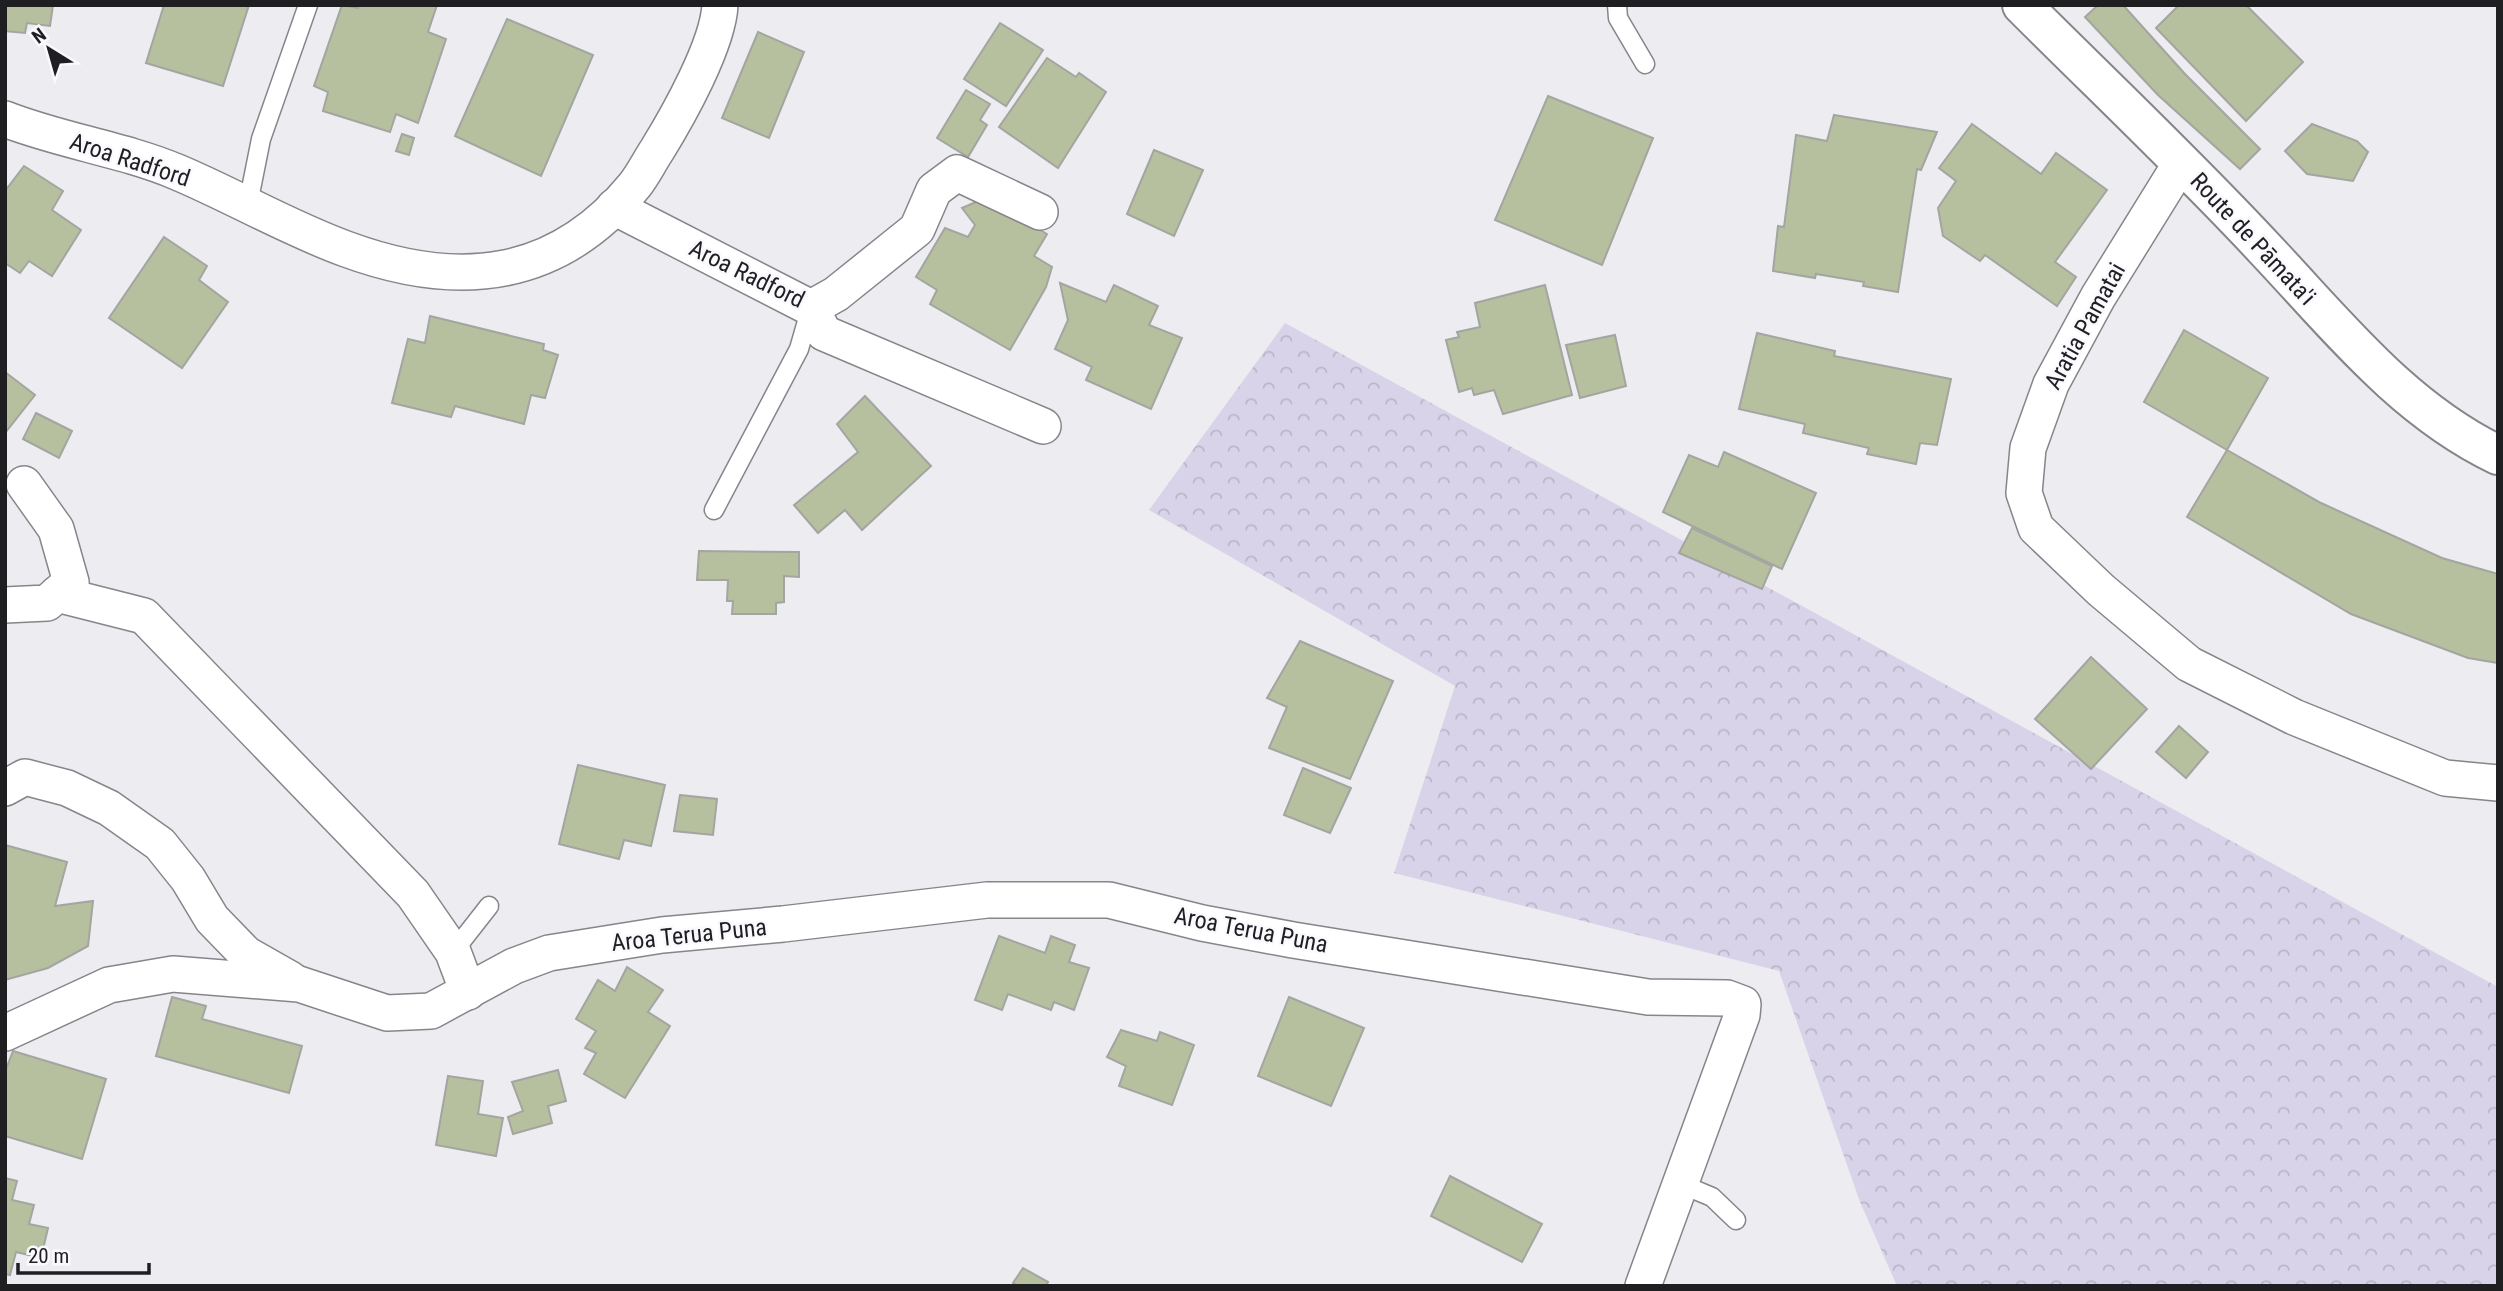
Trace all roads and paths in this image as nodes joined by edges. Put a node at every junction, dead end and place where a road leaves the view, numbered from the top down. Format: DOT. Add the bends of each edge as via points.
graph roads {
  1 [pos="308,5"];
  2 [pos="720,5"];
  3 [pos="1617,5"];
  4 [pos="2022,5"];
  5 [pos="1645,64"];
  6 [pos="7,120"];
  7 [pos="2181,163"];
  8 [pos="248,204"];
  9 [pos="614,207"];
  10 [pos="1040,212"];
  11 [pos="811,308"];
  12 [pos="1043,426"];
  13 [pos="2498,455"];
  14 [pos="24,484"];
  15 [pos="713,510"];
  16 [pos="57,594"];
  17 [pos="5,605"];
  18 [pos="12,779"];
  19 [pos="2498,783"];
  20 [pos="489,906"];
  21 [pos="453,952"];
  22 [pos="299,984"];
  23 [pos="468,992"];
  24 [pos="5,1033"];
  25 [pos="1681,1184"];
  26 [pos="1736,1220"];
  27 [pos="1643,1286"];
  1 -- 8 [label="lane" via="261,139"];
  2 -- 9 [label="street, Aroa Radford" via="703,63 670,128 635,185"];
  3 -- 5 [label="lane" via="1618,18"];
  4 -- 7 [label="main road, Route de Pāmata'i"];
  6 -- 8 [label="street, Aroa Radford" via="126,154"];
  7 -- 13 [label="main road, Route de Pāmata'i" via="2376,369 2449,426"];
  7 -- 19 [label="street, Aratia Pamatai" via="2098,297 2051,384 2028,448 2024,493 2036,528 2189,664 2294,717 2445,778"];
  8 -- 9 [label="street, Aroa Radford" via="347,249 410,267 461,274 507,269 547,256"];
  9 -- 11 [label="street, Aroa Radford"];
  10 -- 11 [label="street, Aroa Radford" via="957,173 934,190 917,229 836,294"];
  11 -- 12 [label="street" via="824,333"];
  11 -- 15 [label="lane" via="799,349"];
  14 -- 16 [label="street" via="56,529 71,582"];
  16 -- 17 [label="street" via="47,603"];
  16 -- 21 [label="street" via="144,616 413,894"];
  18 -- 22 [label="street, Aroa Terua Puna" via="67,788 109,807 160,844 212,919 246,954"];
  20 -- 21 [label="lane"];
  21 -- 23 [label="street"];
  22 -- 23 [label="street, Aroa Terua Puna" via="387,1013 431,1011"];
  22 -- 24 [label="street, Aroa Terua Puna" via="173,974 147,978 109,985"];
  23 -- 25 [label="street, Aroa Terua Puna" via="548,953 662,935 988,901 1109,900 1202,923 1634,995 1727,998 1743,1004 1742,1016"];
  25 -- 26 [label="lane" via="1712,1197"];
  25 -- 27 [label="street, Aroa Terua Puna"];
}
